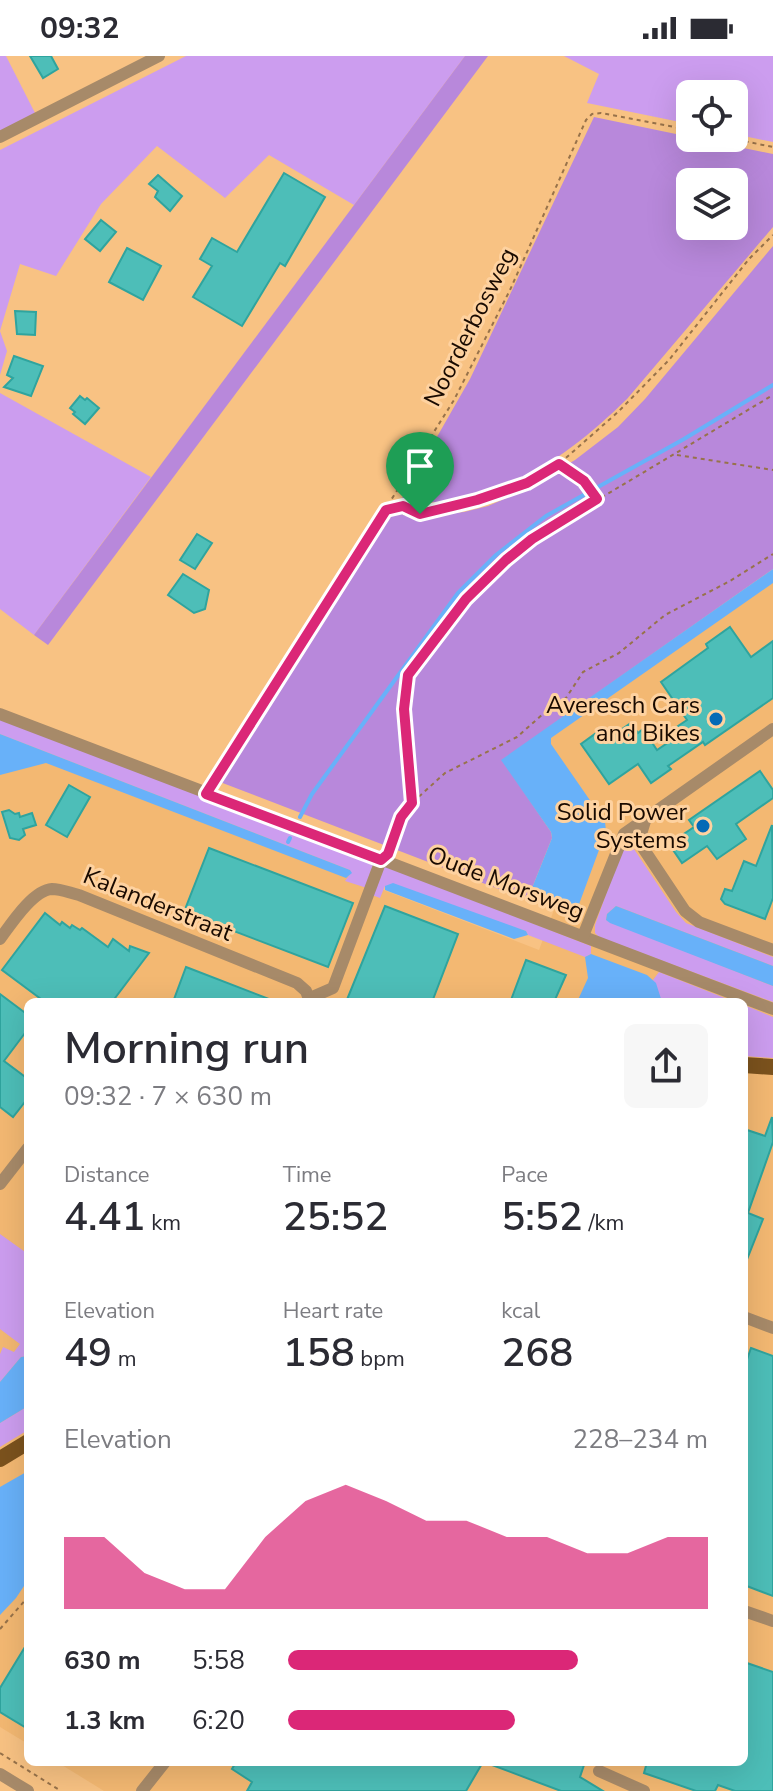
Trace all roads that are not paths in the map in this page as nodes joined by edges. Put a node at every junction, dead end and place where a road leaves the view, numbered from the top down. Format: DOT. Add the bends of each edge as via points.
graph roads {
  1 [pos="159,56"];
  2 [pos="0,137"];
  3 [pos="0,714"];
  4 [pos="773,729"];
  5 [pos="646,818"];
  6 [pos="381,860"];
  7 [pos="583,936"];
  8 [pos="0,939"];
  9 [pos="773,950"];
  10 [pos="309,998"];
  11 [pos="314,998"];
  12 [pos="744,998"];
  13 [pos="748,999"];
  14 [pos="773,1009"];
  15 [pos="748,1065"];
  16 [pos="773,1067"];
  17 [pos="24,1153"];
  18 [pos="0,1184"];
  19 [pos="748,1319"];
  20 [pos="773,1328"];
  21 [pos="24,1444"];
  22 [pos="0,1459"];
  23 [pos="748,1612"];
  24 [pos="773,1621"];
  25 [pos="162,1766"];
  26 [pos="599,1771"];
  27 [pos="0,1774"];
  28 [pos="28,1791"];
  29 [pos="142,1791"];
  30 [pos="644,1791"];
  1 -- 2 [label="street"];
  3 -- 6 [label="street, Oude Morsweg"];
  4 -- 5 [label="street"];
  5 -- 7 [label="street" via="624,834"];
  5 -- 9 [label="street" via="641,842 645,854 690,917"];
  6 -- 7 [label="street, Oude Morsweg"];
  6 -- 11 [label="street, Kalanderstraat" via="333,988"];
  7 -- 12 [label="street, Oude Morsweg"];
  8 -- 10 [label="street, Kalanderstraat" via="25,906 55,889 297,983"];
  13 -- 14 [label="street, Oude Morsweg"];
  15 -- 16 [label="main road"];
  17 -- 18 [label="street"];
  19 -- 20 [label="street"];
  21 -- 22 [label="main road"];
  23 -- 24 [label="street"];
  25 -- 29 [label="street"];
  26 -- 30 [label="street"];
  27 -- 28 [label="street"];
}
